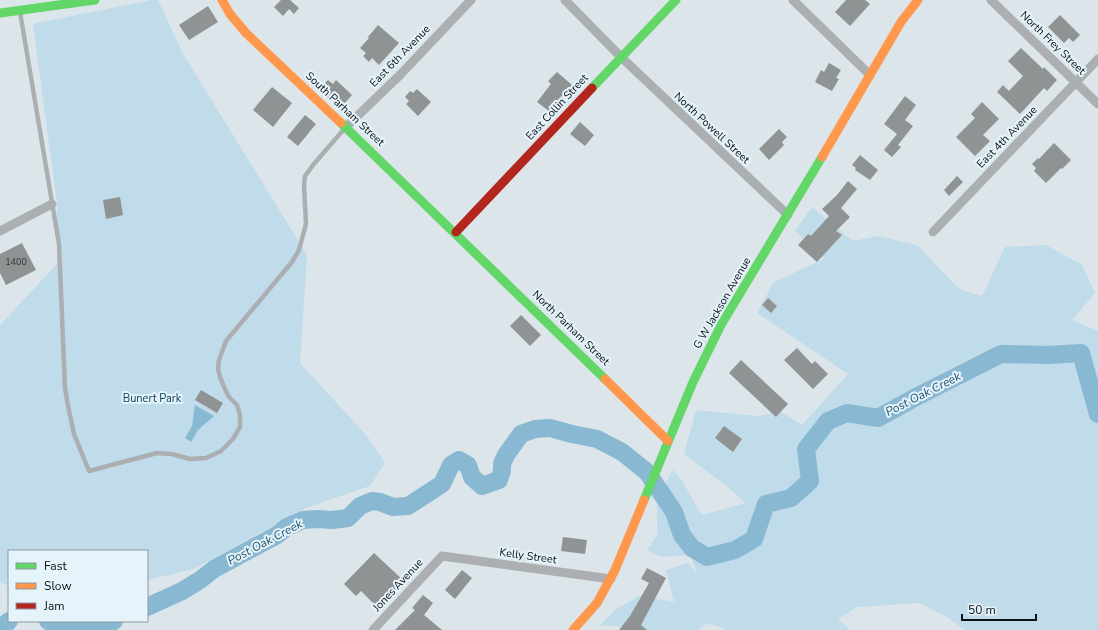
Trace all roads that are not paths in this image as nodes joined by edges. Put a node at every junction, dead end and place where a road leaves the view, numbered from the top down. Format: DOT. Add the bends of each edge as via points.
graph roads {
  1 [pos="95,0"];
  2 [pos="222,0"];
  3 [pos="470,0"];
  4 [pos="565,0"];
  5 [pos="676,0"];
  6 [pos="794,0"];
  7 [pos="918,0"];
  8 [pos="991,0"];
  9 [pos="71,2"];
  10 [pos="20,11"];
  11 [pos="0,13"];
  12 [pos="621,57"];
  13 [pos="1098,59"];
  14 [pos="870,75"];
  15 [pos="1076,82"];
  16 [pos="1098,104"];
  17 [pos="346,127"];
  18 [pos="52,204"];
  19 [pos="788,216"];
  20 [pos="0,231"];
  21 [pos="456,232"];
  22 [pos="933,232"];
  23 [pos="667,443"];
  24 [pos="442,556"];
  25 [pos="611,580"];
  26 [pos="579,628"];
  27 [pos="372,630"];
  1 -- 9 [label="street"];
  2 -- 17 [label="street, South Parham Street" via="225,8 246,33"];
  3 -- 17 [label="street, East 6th Avenue" via="400,75"];
  4 -- 12 [label="street, North Powell Street"];
  5 -- 12 [label="street, East Collin Street"];
  6 -- 14 [label="street"];
  7 -- 14 [label="street, G W Jackson Avenue" via="901,22"];
  8 -- 15 [label="street, North Frey Street"];
  9 -- 10 [label="street"];
  10 -- 11 [label="street"];
  10 -- 18 [label="lane"];
  12 -- 19 [label="street, North Powell Street"];
  12 -- 21 [label="street, East Collin Street"];
  13 -- 15 [label="street, East 4th Avenue"];
  14 -- 19 [label="street, G W Jackson Avenue"];
  15 -- 16 [label="street, North Frey Street"];
  15 -- 22 [label="street, East 4th Avenue"];
  17 -- 18 [label="lane" via="305,176 306,224 299,250 292,262 226,341 218,369 229,397 237,405 240,428 221,452 206,458 190,459 157,453 89,471 74,434 65,388 58,244"];
  17 -- 21 [label="street, South Parham Street"];
  18 -- 20 [label="street"];
  19 -- 23 [label="street, G W Jackson Avenue" via="721,326"];
  21 -- 23 [label="street, North Parham Street"];
  23 -- 25 [label="street, G W Jackson Avenue"];
  24 -- 25 [label="street, Kelly Street"];
  24 -- 27 [label="street, Jones Avenue"];
  25 -- 26 [label="street, G W Jackson Avenue"];
}
